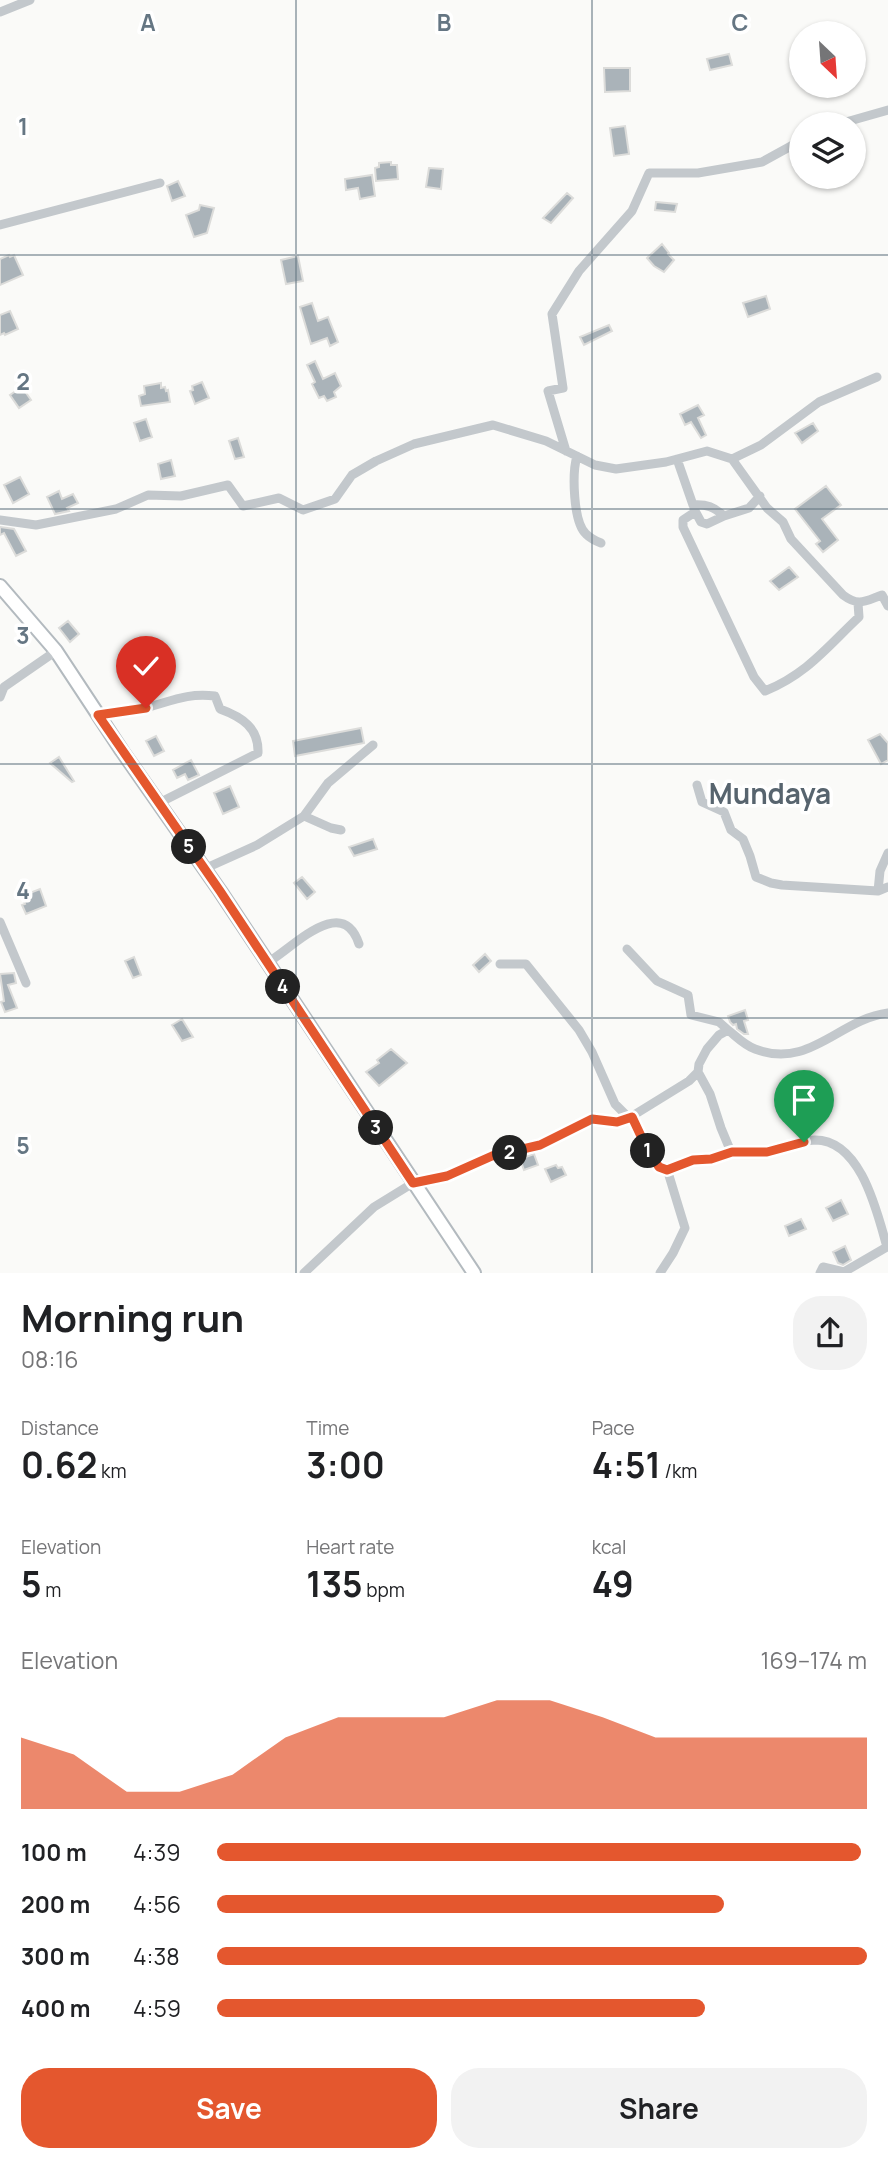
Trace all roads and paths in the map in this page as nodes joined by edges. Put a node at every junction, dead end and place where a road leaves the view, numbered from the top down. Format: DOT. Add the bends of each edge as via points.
graph roads {
  1 [pos="30,0"];
  2 [pos="0,12"];
  3 [pos="888,110"];
  4 [pos="866,116"];
  5 [pos="789,147"];
  6 [pos="160,183"];
  7 [pos="0,225"];
  8 [pos="877,377"];
  9 [pos="566,451"];
  10 [pos="577,456"];
  11 [pos="677,459"];
  12 [pos="732,459"];
  13 [pos="760,496"];
  14 [pos="694,509"];
  15 [pos="724,516"];
  16 [pos="0,520"];
  17 [pos="601,543"];
  18 [pos="0,586"];
  19 [pos="858,603"];
  20 [pos="888,606"];
  21 [pos="56,651"];
  22 [pos="0,697"];
  23 [pos="98,715"];
  24 [pos="373,745"];
  25 [pos="697,785"];
  26 [pos="159,803"];
  27 [pos="304,816"];
  28 [pos="341,830"];
  29 [pos="888,853"];
  30 [pos="204,869"];
  31 [pos="888,887"];
  32 [pos="878,891"];
  33 [pos="0,922"];
  34 [pos="359,944"];
  35 [pos="626,949"];
  36 [pos="267,963"];
  37 [pos="500,964"];
  38 [pos="26,983"];
  39 [pos="888,1013"];
  40 [pos="728,1030"];
  41 [pos="698,1072"];
  42 [pos="631,1118"];
  43 [pos="732,1152"];
  44 [pos="667,1170"];
  45 [pos="413,1183"];
  46 [pos="883,1217"];
  47 [pos="304,1273"];
  48 [pos="474,1273"];
  49 [pos="660,1273"];
  50 [pos="820,1273"];
  1 -- 2 [label="street"];
  3 -- 4 [label="street"];
  5 -- 9 [label="street" via="762,162 698,173 649,173 632,211 579,271 552,314 563,388 548,391"];
  6 -- 7 [label="street"];
  8 -- 12 [label="street" via="819,402 761,445"];
  9 -- 10 [label="street"];
  9 -- 16 [label="street" via="493,425 402,449 352,475 334,499 303,510 279,498 243,506 228,485 181,496 148,495 117,509 36,525"];
  10 -- 11 [label="street" via="616,469"];
  10 -- 17 [label="street" via="573,487 579,521 584,533"];
  11 -- 12 [label="street" via="707,451"];
  11 -- 14 [label="street"];
  12 -- 13 [label="street"];
  13 -- 15 [label="street" via="749,508"];
  13 -- 19 [label="street" via="791,539 843,596"];
  14 -- 15 [label="street" via="706,504"];
  14 -- 15 [label="street" via="707,524"];
  14 -- 19 [label="street" via="683,520 683,527 754,677 765,691 806,669 859,617"];
  18 -- 21 [label="main road"];
  19 -- 20 [label="street" via="882,595"];
  21 -- 22 [label="street" via="4,687"];
  21 -- 23 [label="main road"];
  23 -- 26 [label="main road"];
  23 -- 26 [label="street" via="146,708 188,695 215,696 220,709 253,729 258,753"];
  24 -- 27 [label="street" via="328,783"];
  25 -- 32 [label="street" via="702,802 724,812 731,830 743,839 756,877 782,885"];
  26 -- 30 [label="main road"];
  27 -- 28 [label="street"];
  27 -- 30 [label="street" via="257,845"];
  29 -- 32 [label="street"];
  30 -- 36 [label="main road"];
  31 -- 32 [label="street"];
  33 -- 38 [label="street"];
  34 -- 36 [label="street" via="355,932 343,923 328,923"];
  35 -- 40 [label="street" via="657,981 688,995 691,1015 719,1021"];
  36 -- 45 [label="main road"];
  37 -- 42 [label="street" via="526,964 579,1030 615,1104"];
  39 -- 40 [label="street" via="791,1054 754,1049"];
  40 -- 41 [label="street" via="708,1049"];
  41 -- 42 [label="street"];
  41 -- 43 [label="street"];
  42 -- 44 [label="street" via="654,1160"];
  42 -- 45 [label="street" via="617,1122 592,1119 540,1145"];
  43 -- 44 [label="street"];
  43 -- 46 [label="street" via="767,1152 818,1140 843,1149 853,1159"];
  44 -- 49 [label="street" via="685,1228"];
  45 -- 47 [label="street" via="374,1207"];
  45 -- 48 [label="main road"];
  46 -- 50 [label="street" via="887,1247 844,1272 823,1267"];
}
